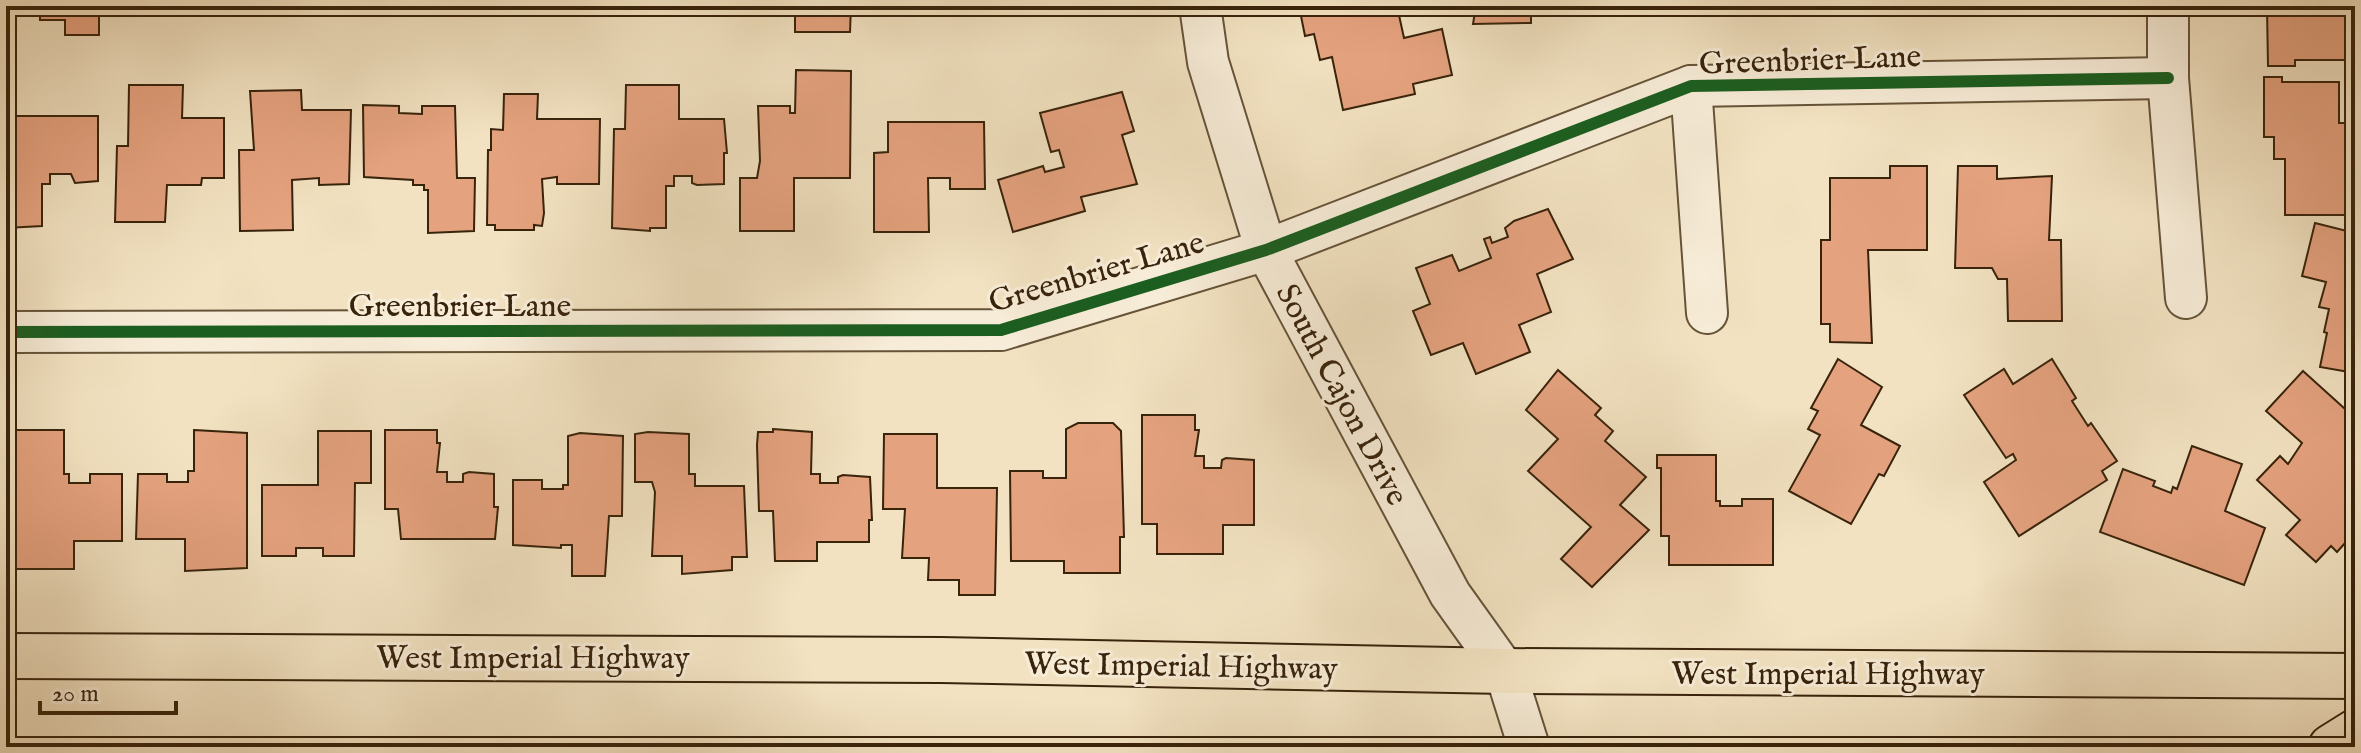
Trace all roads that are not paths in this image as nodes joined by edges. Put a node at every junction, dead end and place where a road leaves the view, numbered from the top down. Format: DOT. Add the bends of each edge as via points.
graph roads {
  1 [pos="1200,6"];
  2 [pos="2168,6"];
  3 [pos="2168,78"];
  4 [pos="1691,86"];
  5 [pos="1266,250"];
  6 [pos="2186,298"];
  7 [pos="1707,313"];
  8 [pos="6,332"];
  9 [pos="6,656"];
  10 [pos="1505,671"];
  11 [pos="2355,676"];
  12 [pos="2355,732"];
  13 [pos="1529,747"];
  14 [pos="2331,747"];
  1 -- 5 [label="street, South Cajon Drive" via="1208,62"];
  2 -- 3 [label="street"];
  3 -- 4 [label="street, Greenbrier Lane"];
  3 -- 6 [label="street"];
  4 -- 5 [label="street, Greenbrier Lane"];
  4 -- 7 [label="street"];
  5 -- 8 [label="street, Greenbrier Lane" via="1001,330"];
  5 -- 10 [label="street, South Cajon Drive" via="1450,594"];
  9 -- 10 [label="main road, West Imperial Highway" via="910,659"];
  10 -- 11 [label="main road, West Imperial Highway"];
  10 -- 13 [label="street, South Cajon Drive"];
  12 -- 14 [label="main road"];
}
